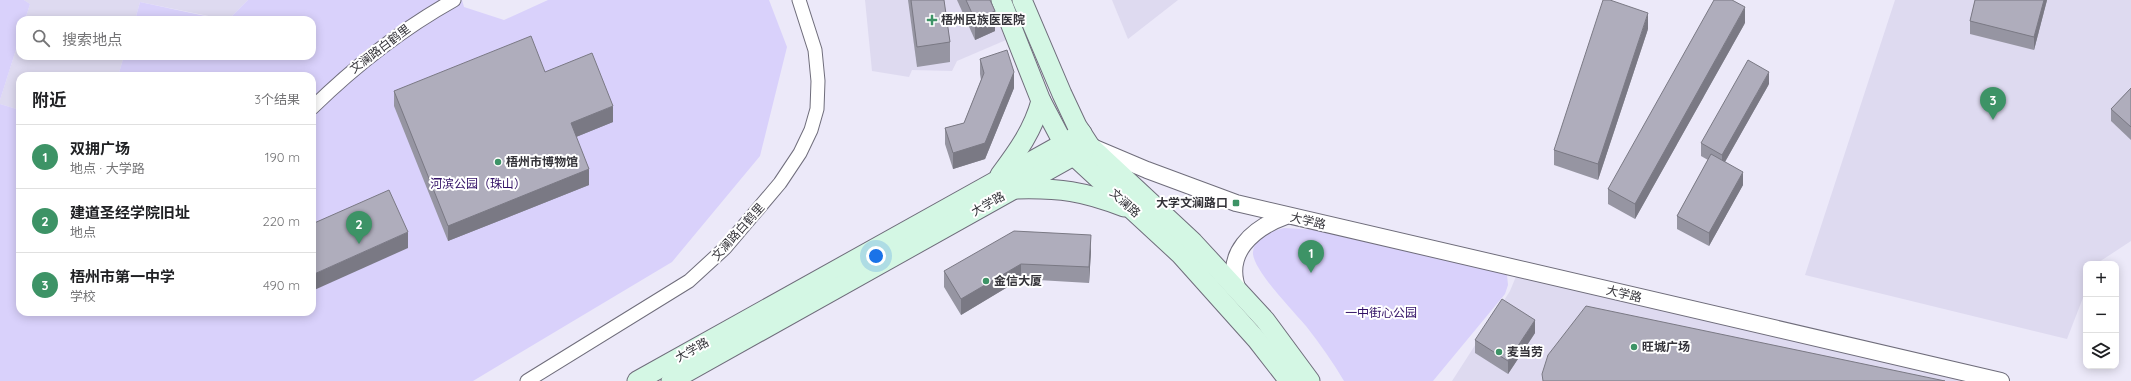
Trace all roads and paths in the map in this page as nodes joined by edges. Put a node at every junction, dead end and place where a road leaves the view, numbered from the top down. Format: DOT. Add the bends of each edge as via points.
graph roads {
  1 [pos="454,0"];
  2 [pos="799,0"];
  3 [pos="1001,0"];
  4 [pos="1022,0"];
  5 [pos="1041,101"];
  6 [pos="316,104"];
  7 [pos="1086,140"];
  8 [pos="1069,149"];
  9 [pos="995,181"];
  10 [pos="1016,189"];
  11 [pos="1135,211"];
  12 [pos="1286,216"];
  13 [pos="1239,292"];
  14 [pos="527,381"];
  15 [pos="637,381"];
  16 [pos="671,381"];
  17 [pos="1289,381"];
  18 [pos="1310,381"];
  19 [pos="2001,381"];
  1 -- 6 [label="street, 文澜路白鹤里" via="420,18 341,79"];
  2 -- 14 [label="street, 文澜路白鹤里" via="815,50 818,82 816,108 811,130 800,153 780,183 725,248 689,281"];
  3 -- 5 [label="main road, 文澜路"];
  4 -- 7 [label="main road, 文澜路" via="1062,94"];
  5 -- 8 [label="main road, 文澜路"];
  5 -- 9 [label="main road" via="1029,135"];
  7 -- 8 [label="main road, 大学路"];
  7 -- 12 [label="street, 大学路" via="1147,170 1236,203"];
  7 -- 13 [label="main road, 文澜路" via="1193,242"];
  8 -- 9 [label="main road, 大学路"];
  8 -- 10 [label="main road, 大学路"];
  8 -- 11 [label="main road, 文澜路"];
  9 -- 15 [label="main road, 大学路"];
  10 -- 11 [label="main road" via="1082,192"];
  10 -- 16 [label="main road, 大学路"];
  11 -- 17 [label="main road, 文澜路" via="1180,254 1257,340"];
  12 -- 13 [label="street" via="1270,221 1258,229 1239,252 1234,263 1234,282"];
  12 -- 19 [label="street, 大学路"];
  13 -- 18 [label="main road, 文澜路" via="1265,320"];
}
